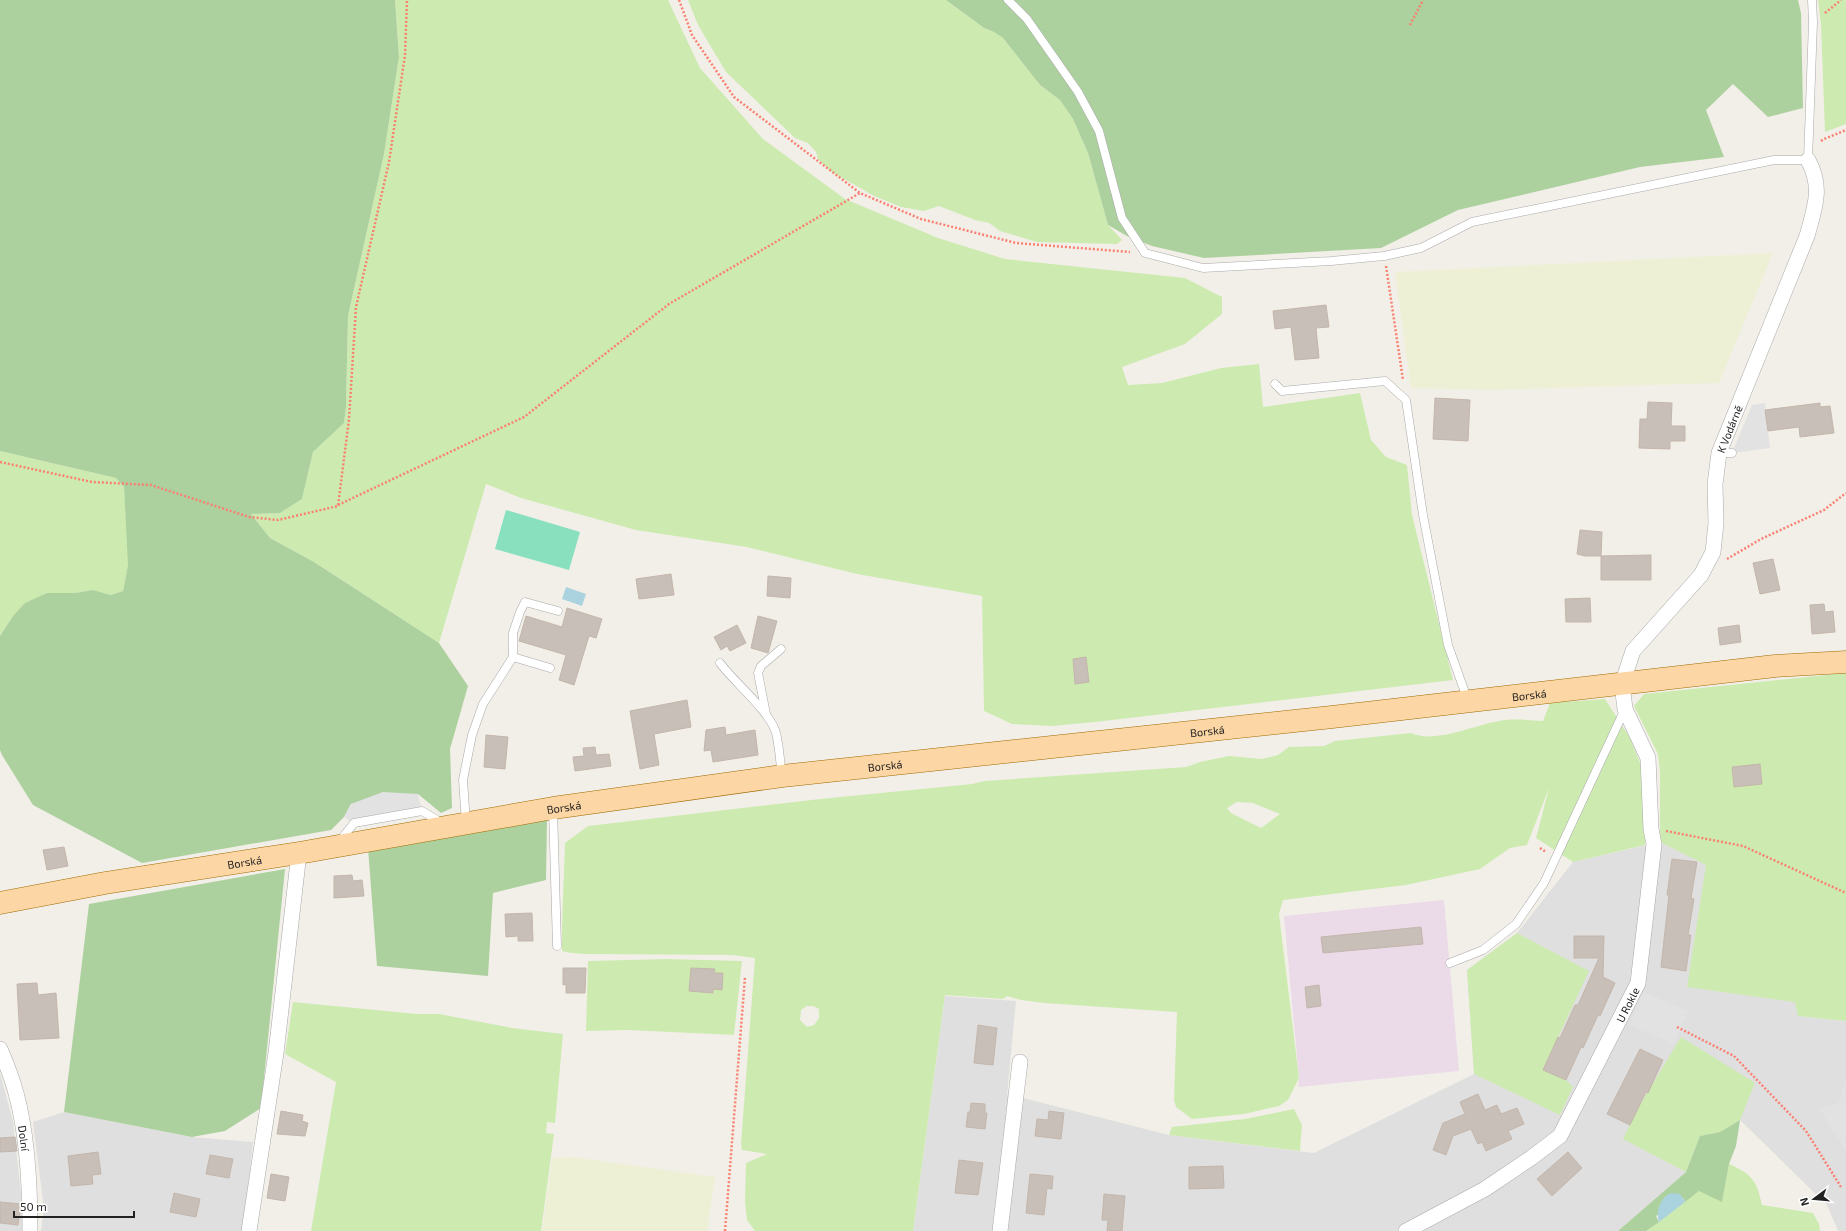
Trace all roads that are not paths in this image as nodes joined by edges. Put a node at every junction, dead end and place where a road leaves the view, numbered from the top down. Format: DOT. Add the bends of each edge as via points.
graph roads {
  1 [pos="1008,0"];
  2 [pos="1812,0"];
  3 [pos="1808,160"];
  4 [pos="1275,384"];
  5 [pos="558,611"];
  6 [pos="781,649"];
  7 [pos="1846,651"];
  8 [pos="513,657"];
  9 [pos="1846,662"];
  10 [pos="720,663"];
  11 [pos="1775,666"];
  12 [pos="550,668"];
  13 [pos="1622,684"];
  14 [pos="1468,701"];
  15 [pos="1625,709"];
  16 [pos="766,714"];
  17 [pos="782,776"];
  18 [pos="553,808"];
  19 [pos="457,824"];
  20 [pos="299,853"];
  21 [pos="0,904"];
  22 [pos="557,946"];
  23 [pos="1450,963"];
  24 [pos="0,1049"];
  25 [pos="1020,1062"];
  26 [pos="30,1231"];
  27 [pos="249,1231"];
  28 [pos="1000,1231"];
  29 [pos="1406,1231"];
  1 -- 3 [label="lane" via="1027,19 1078,92 1099,131 1122,218 1145,253 1203,268 1331,262 1384,256 1421,248 1472,222 1774,160"];
  2 -- 3 [label="lane"];
  3 -- 13 [label="street, K Vodárně" via="1814,171 1817,199 1807,236 1715,484 1716,523 1712,552 1701,575 1633,651"];
  4 -- 14 [label="lane" via="1282,391 1385,381 1406,400 1423,515 1448,645"];
  5 -- 8 [label="lane" via="525,602 513,633"];
  6 -- 16 [label="lane" via="761,666 758,673"];
  7 -- 11 [label="main road, Borská"];
  8 -- 12 [label="lane"];
  8 -- 19 [label="lane" via="483,704 472,736"];
  9 -- 11 [label="main road, Borská"];
  10 -- 16 [label="lane"];
  11 -- 13 [label="main road, Borská"];
  13 -- 14 [label="main road, Borská"];
  13 -- 15 [label="street, U Rokle"];
  14 -- 17 [label="main road, Borská"];
  15 -- 23 [label="lane" via="1544,883 1516,924 1483,950"];
  15 -- 29 [label="street, U Rokle" via="1648,758 1654,844 1638,983 1560,1136 1485,1189"];
  16 -- 17 [label="lane" via="775,730"];
  17 -- 18 [label="main road, Borská"];
  18 -- 19 [label="main road, Borská"];
  18 -- 22 [label="lane"];
  19 -- 20 [label="main road, Borská"];
  20 -- 21 [label="main road, Borská" via="105,883"];
  20 -- 27 [label="street" via="276,1053"];
  24 -- 26 [label="street, Dolní" via="16,1093 21,1121 28,1169"];
  25 -- 28 [label="street"];
}
